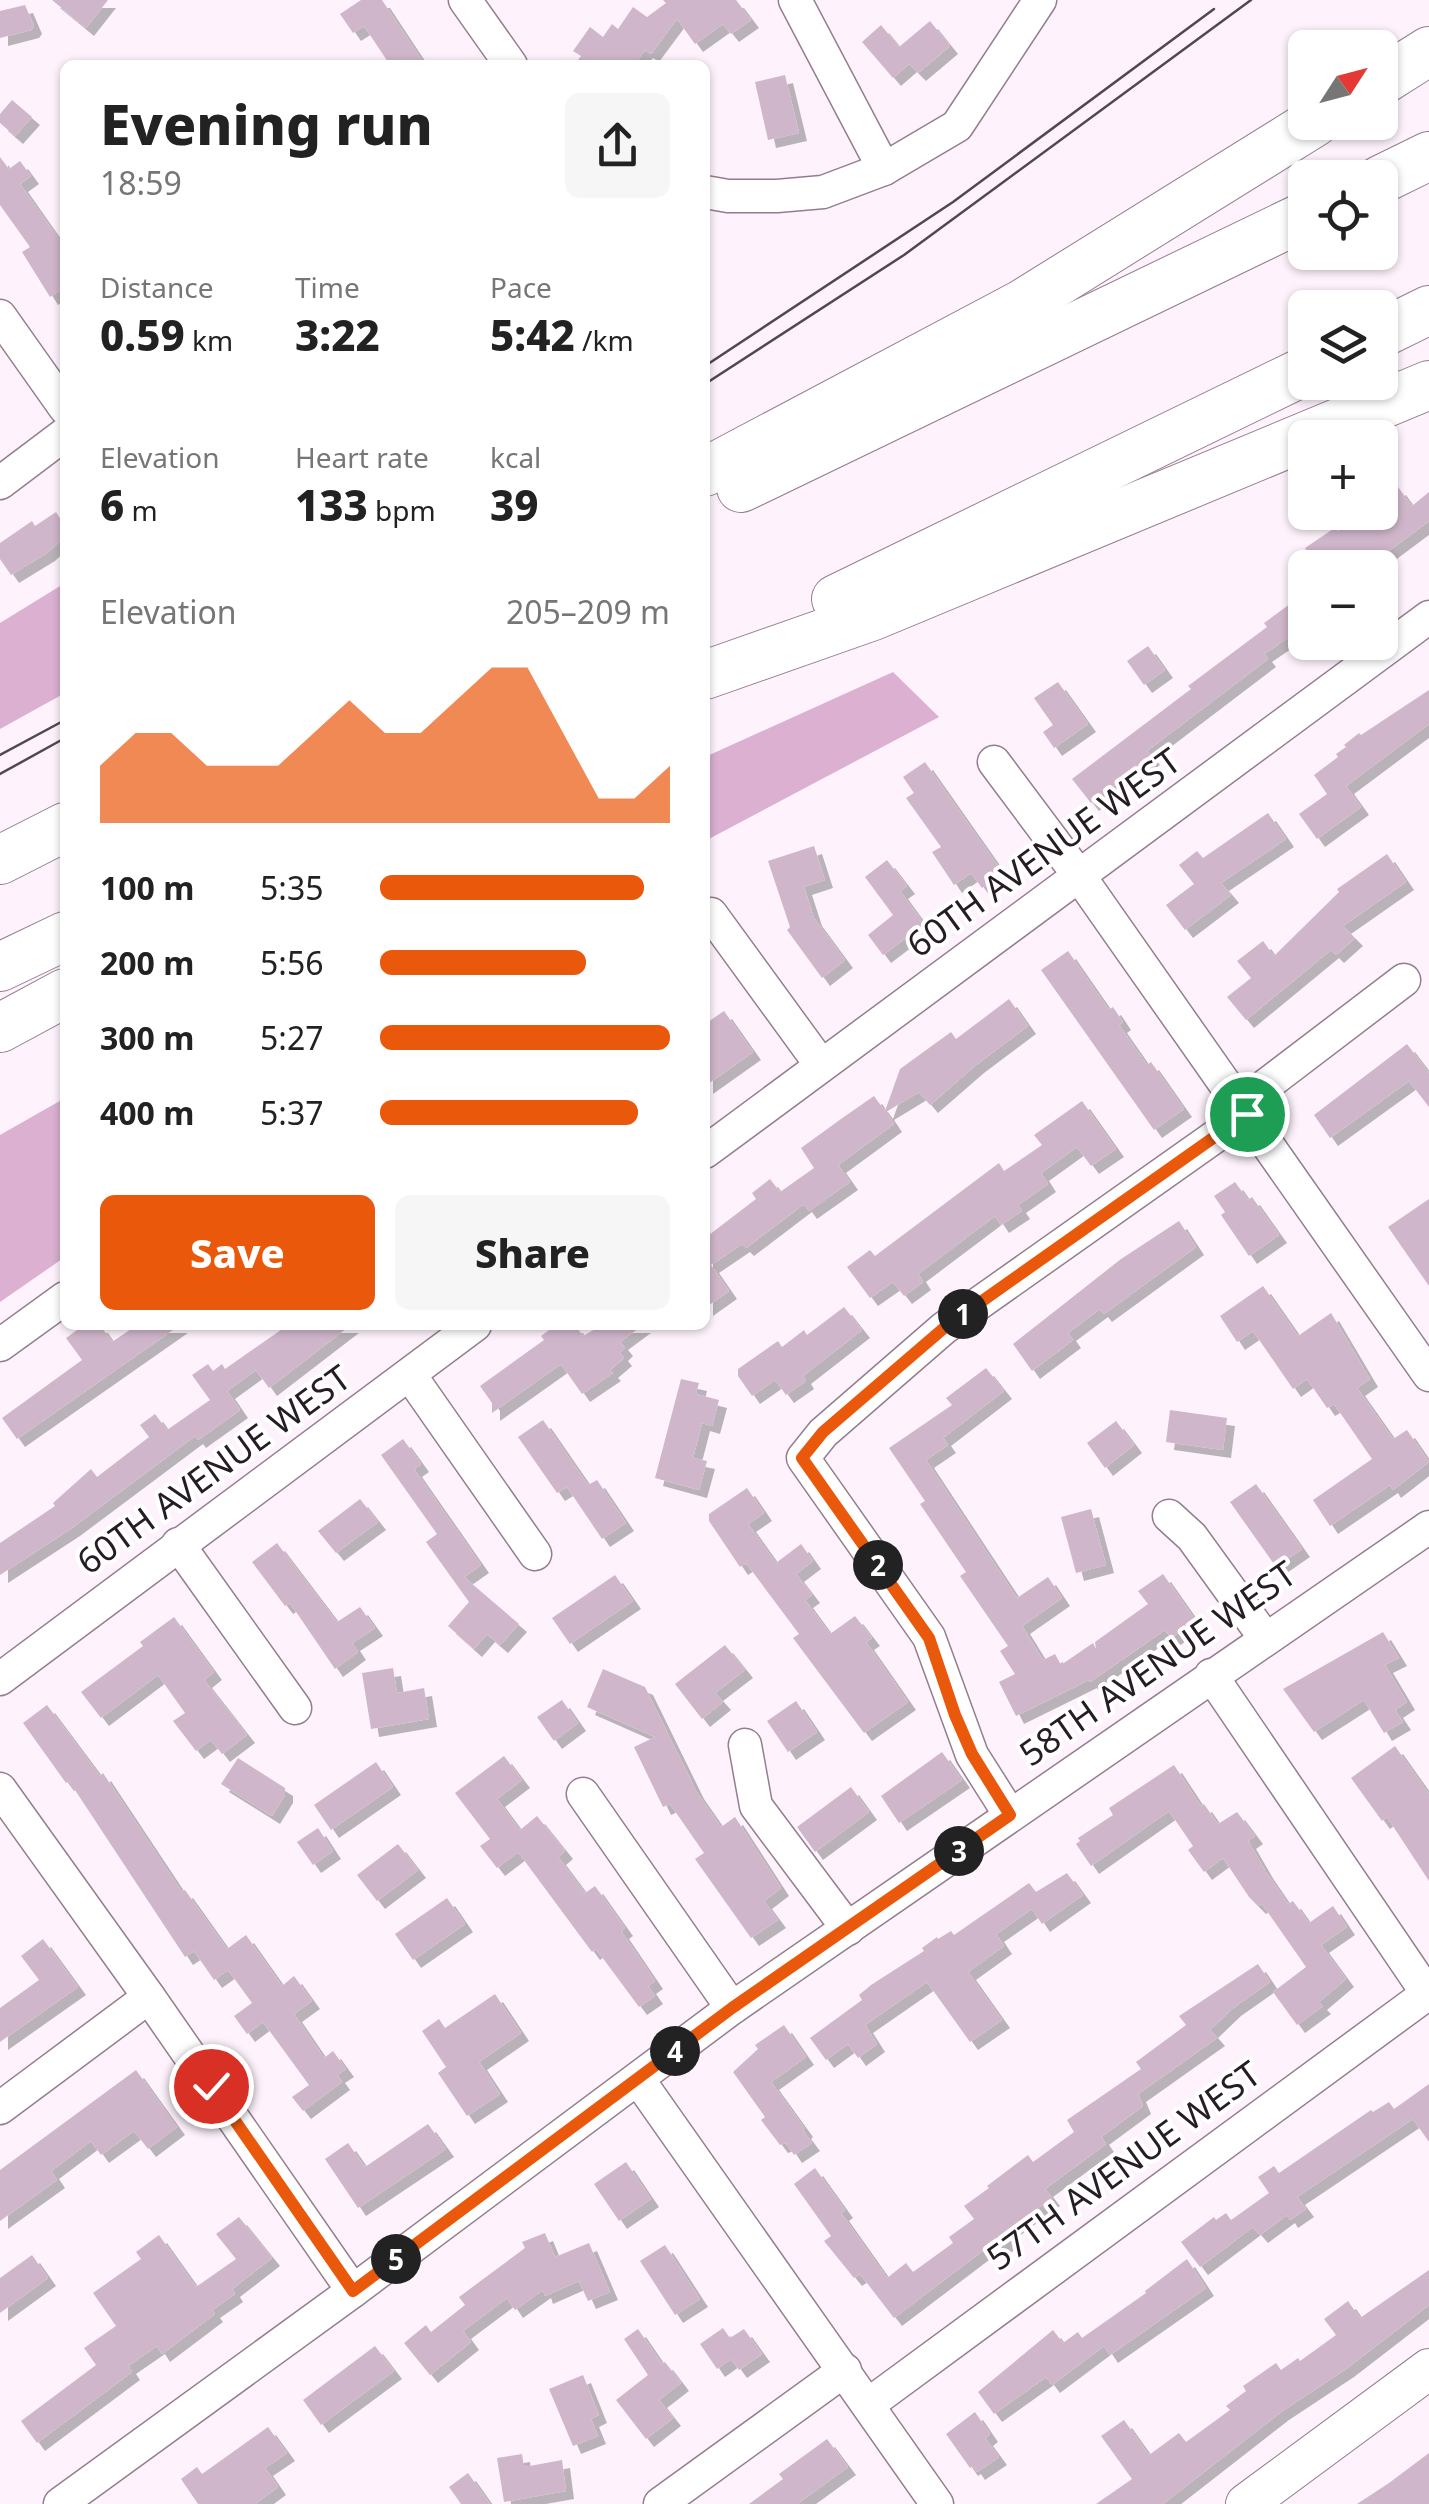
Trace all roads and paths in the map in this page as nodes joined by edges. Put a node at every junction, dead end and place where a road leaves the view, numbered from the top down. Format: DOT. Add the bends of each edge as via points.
graph roads {
  1 [pos="465,0"];
  2 [pos="795,0"];
  3 [pos="1037,2"];
  4 [pos="1429,51"];
  5 [pos="507,60"];
  6 [pos="1398,71"];
  7 [pos="1288,139"];
  8 [pos="1429,156"];
  9 [pos="884,169"];
  10 [pos="1398,171"];
  11 [pos="710,193"];
  12 [pos="1288,224"];
  13 [pos="1429,310"];
  14 [pos="0,316"];
  15 [pos="1398,325"];
  16 [pos="1288,379"];
  17 [pos="1429,385"];
  18 [pos="60,401"];
  19 [pos="60,438"];
  20 [pos="710,469"];
  21 [pos="0,483"];
  22 [pos="710,504"];
  23 [pos="1429,617"];
  24 [pos="710,661"];
  25 [pos="710,672"];
  26 [pos="994,762"];
  27 [pos="60,830"];
  28 [pos="0,860"];
  29 [pos="1080,878"];
  30 [pos="711,914"];
  31 [pos="60,938"];
  32 [pos="0,967"];
  33 [pos="1404,980"];
  34 [pos="60,996"];
  35 [pos="0,1028"];
  36 [pos="821,1066"];
  37 [pos="1247,1114"];
  38 [pos="710,1148"];
  39 [pos="60,1302"];
  40 [pos="468,1330"];
  41 [pos="0,1344"];
  42 [pos="410,1374"];
  43 [pos="1429,1374"];
  44 [pos="1169,1516"];
  45 [pos="1429,1527"];
  46 [pos="178,1544"];
  47 [pos="535,1554"];
  48 [pos="1265,1638"];
  49 [pos="1211,1675"];
  50 [pos="0,1679"];
  51 [pos="296,1708"];
  52 [pos="745,1745"];
  53 [pos="0,1789"];
  54 [pos="582,1794"];
  55 [pos="1010,1815"];
  56 [pos="848,1929"];
  57 [pos="1428,1995"];
  58 [pos="150,1997"];
  59 [pos="732,2008"];
  60 [pos="638,2079"];
  61 [pos="0,2108"];
  62 [pos="353,2291"];
  63 [pos="1429,2369"];
  64 [pos="845,2370"];
  65 [pos="868,2404"];
  66 [pos="60,2504"];
  67 [pos="660,2504"];
  68 [pos="937,2504"];
  69 [pos="1246,2504"];
  1 -- 5 [label="street"];
  2 -- 9 [label="street"];
  3 -- 9 [label="street" via="957,126"];
  4 -- 6 [label="highway"];
  7 -- 20 [label="highway" via="1022,304"];
  8 -- 10 [label="highway"];
  9 -- 11 [label="street" via="824,192"];
  12 -- 22 [label="highway"];
  13 -- 15 [label="highway"];
  14 -- 18 [label="street"];
  16 -- 24 [label="highway"];
  17 -- 25 [label="highway" via="873,616"];
  19 -- 21 [label="street"];
  23 -- 29 [label="street, 60TH AVENUE WEST"];
  26 -- 29 [label="street"];
  27 -- 28 [label="highway"];
  29 -- 36 [label="street, 60TH AVENUE WEST"];
  29 -- 37 [label="street"];
  30 -- 36 [label="street"];
  31 -- 32 [label="highway"];
  33 -- 37 [label="street" via="1256,1092"];
  34 -- 35 [label="highway"];
  36 -- 38 [label="street, 60TH AVENUE WEST"];
  37 -- 43 [label="street"];
  37 -- 55 [label="street" via="944,1328 802,1458 929,1638 972,1754"];
  39 -- 41 [label="street"];
  40 -- 42 [label="street, 60TH AVENUE WEST"];
  42 -- 46 [label="street, 60TH AVENUE WEST"];
  42 -- 47 [label="street"];
  44 -- 48 [label="street" via="1192,1536"];
  45 -- 48 [label="street, 58TH AVENUE WEST"];
  46 -- 50 [label="street, 60TH AVENUE WEST"];
  46 -- 51 [label="street"];
  48 -- 49 [label="street, 58TH AVENUE WEST"];
  49 -- 55 [label="street, 58TH AVENUE WEST"];
  49 -- 57 [label="street"];
  52 -- 56 [label="street" via="756,1806"];
  53 -- 58 [label="street"];
  54 -- 59 [label="street"];
  55 -- 56 [label="street, 58TH AVENUE WEST"];
  56 -- 59 [label="street, 58TH AVENUE WEST"];
  57 -- 65 [label="street, 57TH AVENUE WEST"];
  58 -- 61 [label="street"];
  58 -- 62 [label="street"];
  59 -- 60 [label="street, 58TH AVENUE WEST"];
  60 -- 62 [label="street, 58TH AVENUE WEST"];
  60 -- 64 [label="street"];
  62 -- 66 [label="street, 58TH AVENUE WEST"];
  63 -- 69 [label="main road"];
  64 -- 65 [label="street"];
  64 -- 67 [label="street"];
  65 -- 68 [label="street"];
}
